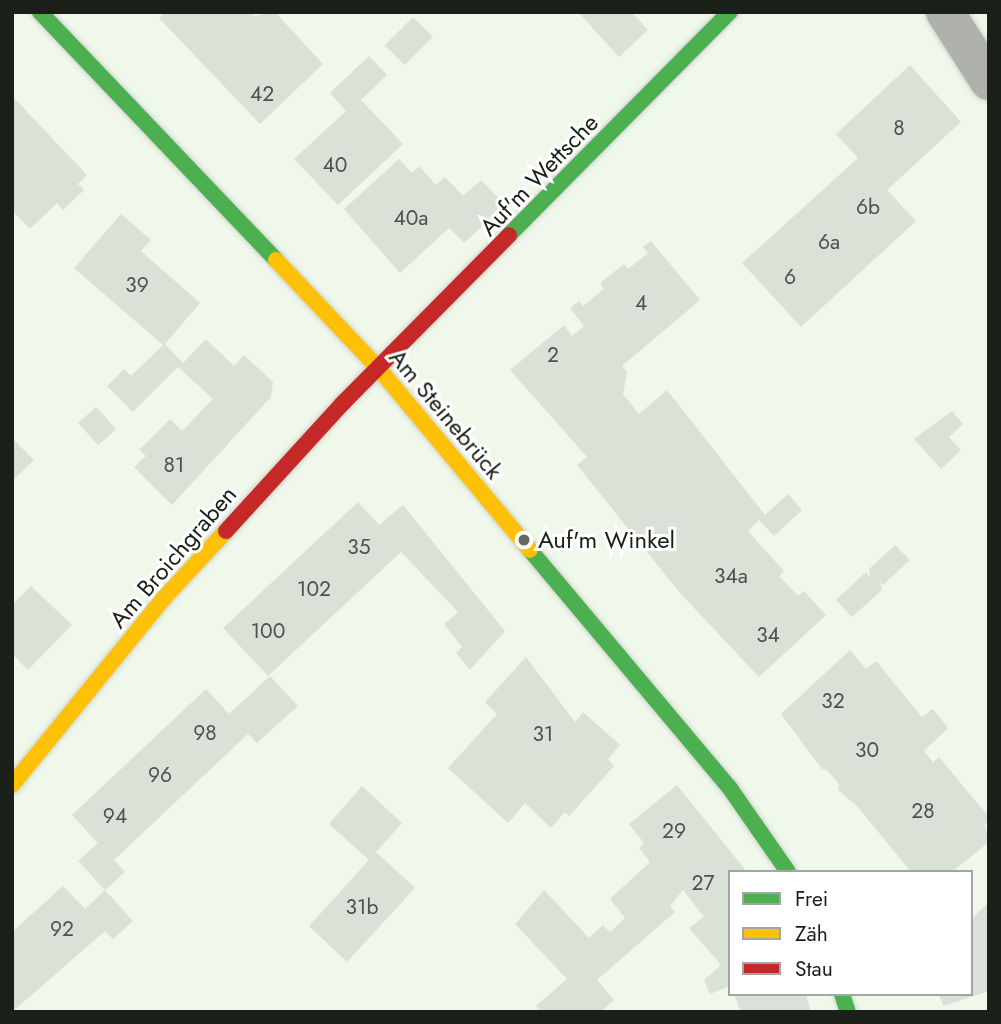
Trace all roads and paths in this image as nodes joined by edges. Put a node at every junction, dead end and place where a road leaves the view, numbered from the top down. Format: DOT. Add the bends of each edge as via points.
graph roads {
  1 [pos="40,12"];
  2 [pos="730,12"];
  3 [pos="945,12"];
  4 [pos="989,81"];
  5 [pos="380,370"];
  6 [pos="12,786"];
  7 [pos="787,870"];
  1 -- 5 [label="street, Am Steinebrück"];
  2 -- 5 [label="street, Auf'm Wettsche"];
  3 -- 4 [label="street"];
  5 -- 6 [label="street, Am Broichgraben" via="343,403 164,598"];
  5 -- 7 [label="street, Am Steinebrück" via="729,786"];
}
